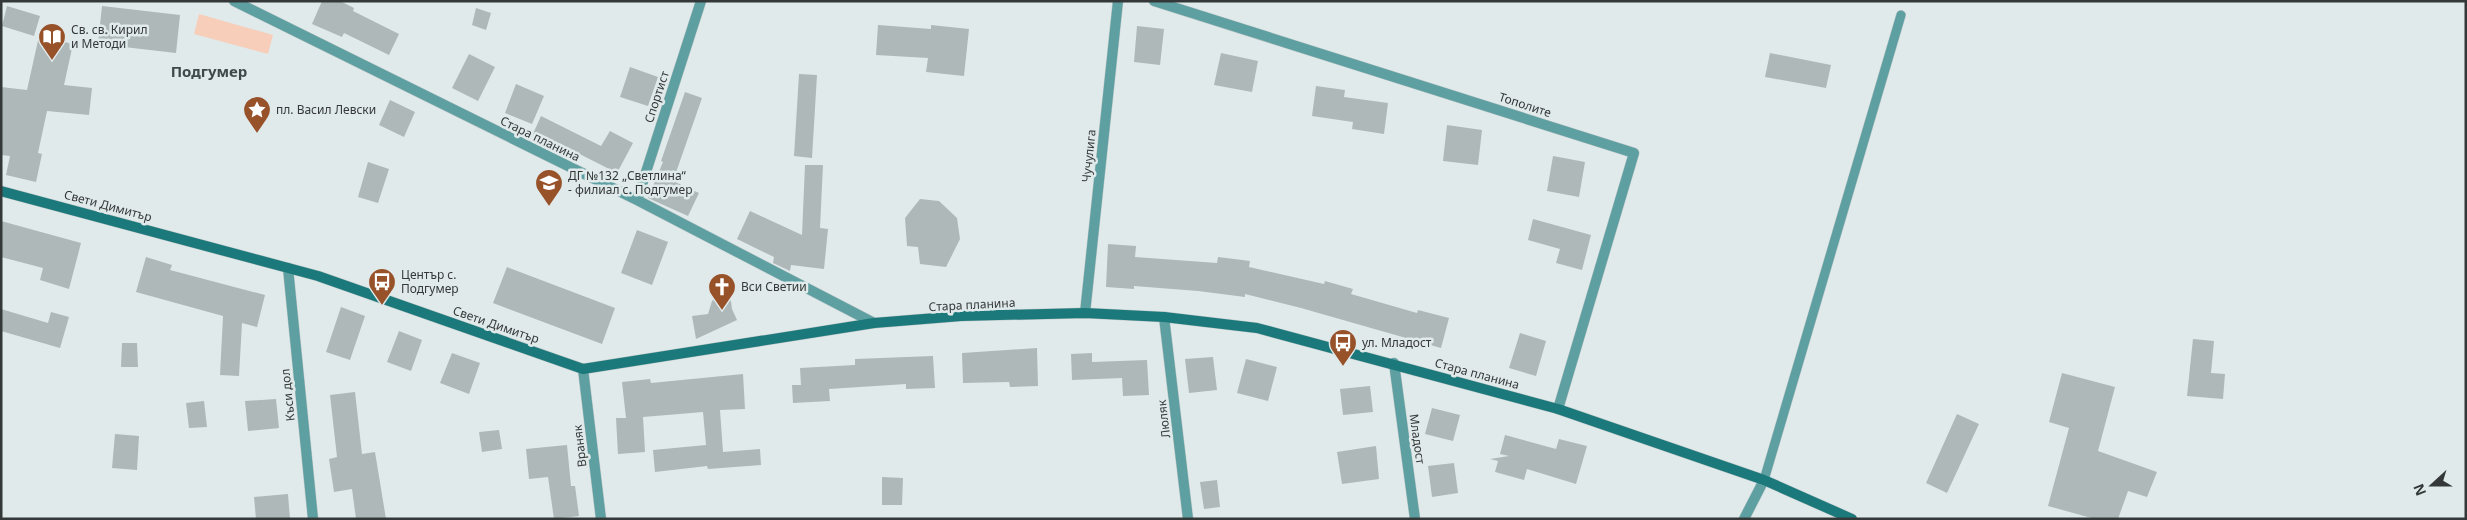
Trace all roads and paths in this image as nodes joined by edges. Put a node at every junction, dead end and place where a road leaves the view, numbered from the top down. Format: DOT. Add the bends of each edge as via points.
graph roads {
  1 [pos="234,1"];
  2 [pos="701,1"];
  3 [pos="1118,1"];
  4 [pos="1154,1"];
  5 [pos="1902,15"];
  6 [pos="1,191"];
  7 [pos="637,200"];
  8 [pos="288,268"];
  9 [pos="1085,313"];
  10 [pos="1164,317"];
  11 [pos="874,323"];
  12 [pos="1394,363"];
  13 [pos="583,369"];
  14 [pos="1558,408"];
  15 [pos="1764,480"];
  16 [pos="313,519"];
  17 [pos="601,519"];
  18 [pos="1188,519"];
  19 [pos="1415,519"];
  20 [pos="1744,519"];
  21 [pos="1852,519"];
  1 -- 7 [label="street, Стара планина"];
  2 -- 7 [label="street, Спортист"];
  3 -- 9 [label="street, Чучулига"];
  4 -- 14 [label="street, Тополите" via="1634,153"];
  5 -- 15 [label="lane"];
  6 -- 8 [label="street, Свети Димитър"];
  7 -- 11 [label="street, Стара планина"];
  8 -- 13 [label="street, Свети Димитър"];
  8 -- 16 [label="street, Къси дол"];
  9 -- 10 [label="street, Стара планина"];
  9 -- 11 [label="street, Стара планина" via="961,316"];
  10 -- 12 [label="street, Стара планина" via="1257,328"];
  10 -- 18 [label="street, Люляк"];
  11 -- 13 [label="street, Свети Димитър"];
  12 -- 14 [label="street, Стара планина"];
  12 -- 19 [label="street, Младост"];
  13 -- 17 [label="street, Враняк"];
  14 -- 15 [label="street, Стара планина"];
  15 -- 20 [label="street"];
  15 -- 21 [label="street, Стара планина"];
}
